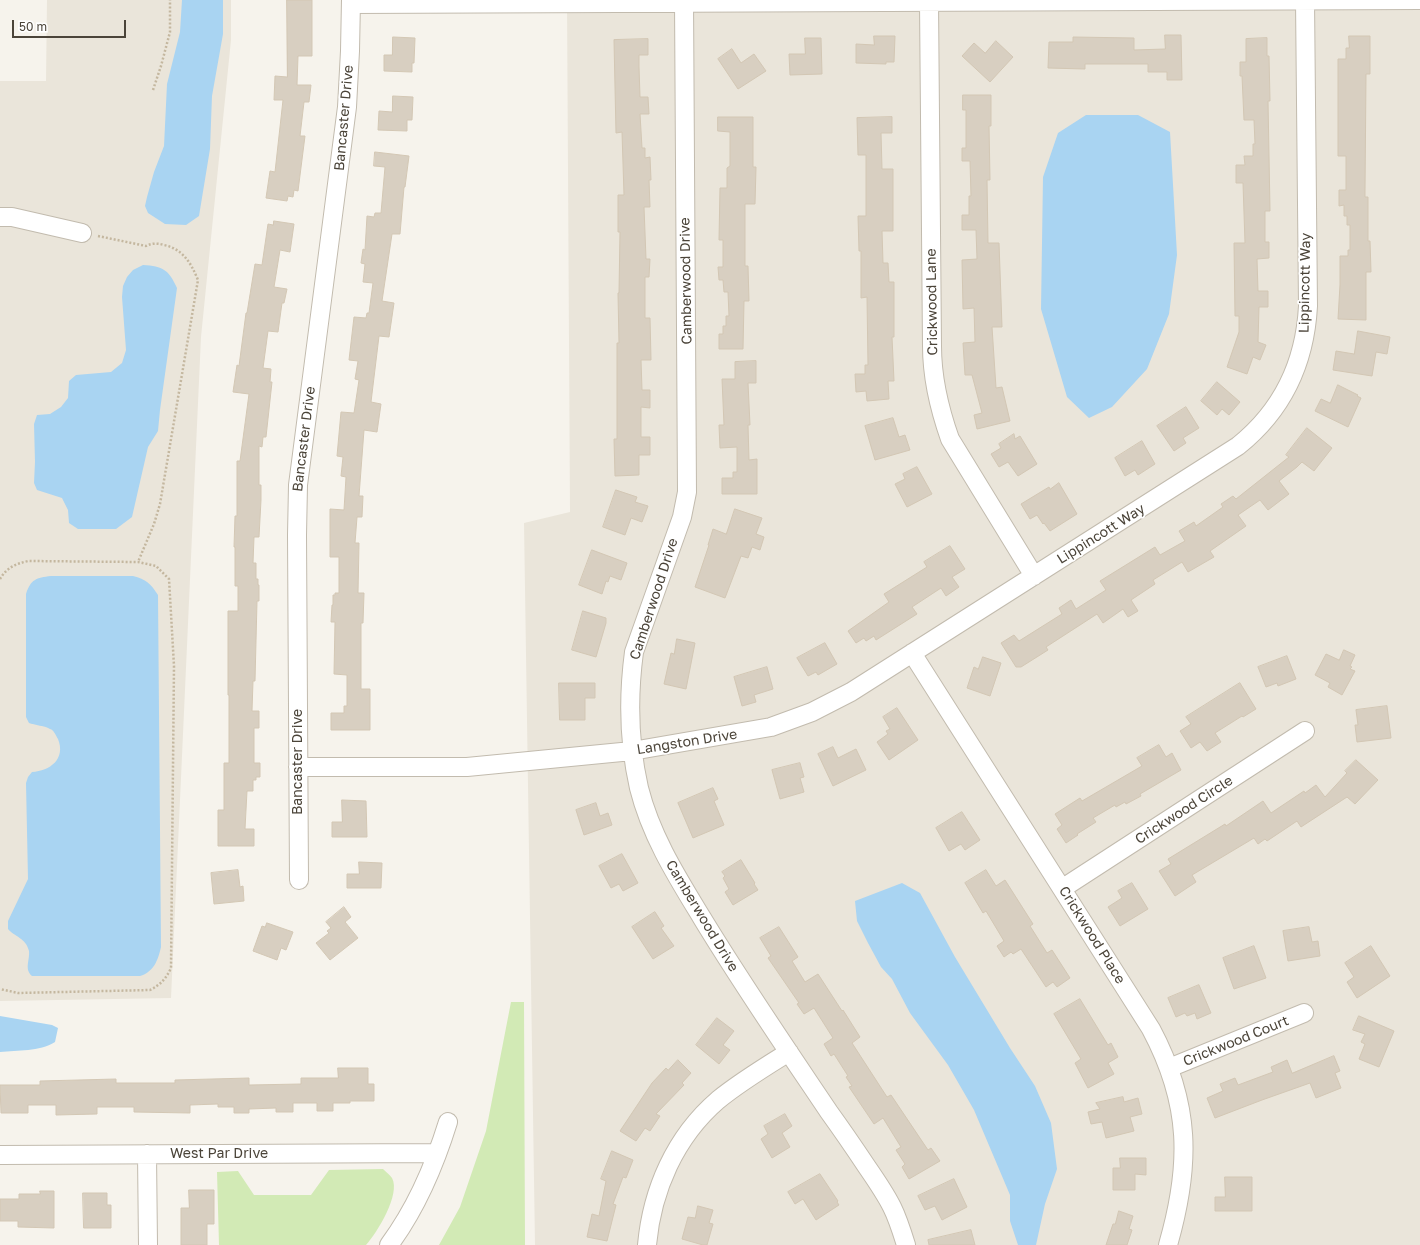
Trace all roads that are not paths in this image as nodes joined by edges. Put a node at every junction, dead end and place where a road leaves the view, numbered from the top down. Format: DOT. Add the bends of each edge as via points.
graph roads {
  1 [pos="1305,0"];
  2 [pos="1420,0"];
  3 [pos="351,2"];
  4 [pos="684,2"];
  5 [pos="928,2"];
  6 [pos="0,217"];
  7 [pos="82,233"];
  8 [pos="1034,576"];
  9 [pos="912,653"];
  10 [pos="1305,731"];
  11 [pos="632,751"];
  12 [pos="298,767"];
  13 [pos="299,880"];
  14 [pos="1063,888"];
  15 [pos="1304,1013"];
  16 [pos="788,1052"];
  17 [pos="1169,1068"];
  18 [pos="448,1122"];
  19 [pos="437,1153"];
  20 [pos="147,1154"];
  21 [pos="0,1155"];
  22 [pos="148,1245"];
  23 [pos="389,1245"];
  24 [pos="647,1245"];
  25 [pos="906,1245"];
  26 [pos="1168,1245"];
  1 -- 2 [label="street"];
  1 -- 5 [label="street"];
  1 -- 8 [label="street, Lippincott Way" via="1308,306 1304,340 1294,374 1281,399 1268,416 1238,446"];
  3 -- 4 [label="street"];
  3 -- 12 [label="street, Bancaster Drive" via="346,114 298,485"];
  4 -- 5 [label="street"];
  4 -- 11 [label="street, Camberwood Drive" via="687,492 682,517 634,652 630,724"];
  5 -- 8 [label="street, Crickwood Lane" via="932,346 936,389 950,439"];
  6 -- 7 [label="street" via="12,217"];
  8 -- 9 [label="street, Langston Drive"];
  9 -- 11 [label="street, Langston Drive" via="851,692 799,718 757,730"];
  9 -- 14 [label="street, Crickwood Place"];
  10 -- 14 [label="street, Crickwood Circle"];
  11 -- 12 [label="street, Langston Drive" via="467,767"];
  11 -- 16 [label="street, Camberwood Drive" via="639,789 659,843 718,943"];
  12 -- 13 [label="street, Bancaster Drive"];
  14 -- 17 [label="street, Crickwood Place" via="1160,1044"];
  15 -- 17 [label="street, Crickwood Court"];
  16 -- 24 [label="street" via="727,1093 706,1112 688,1134 660,1183 649,1224"];
  16 -- 25 [label="street, Camberwood Drive" via="886,1195"];
  17 -- 26 [label="street, Crickwood Place" via="1182,1116 1184,1145 1182,1186"];
  18 -- 19 [label="street"];
  19 -- 20 [label="street, West Par Drive"];
  19 -- 23 [label="street" via="407,1217"];
  20 -- 21 [label="street, West Par Drive"];
  20 -- 22 [label="street"];
}
